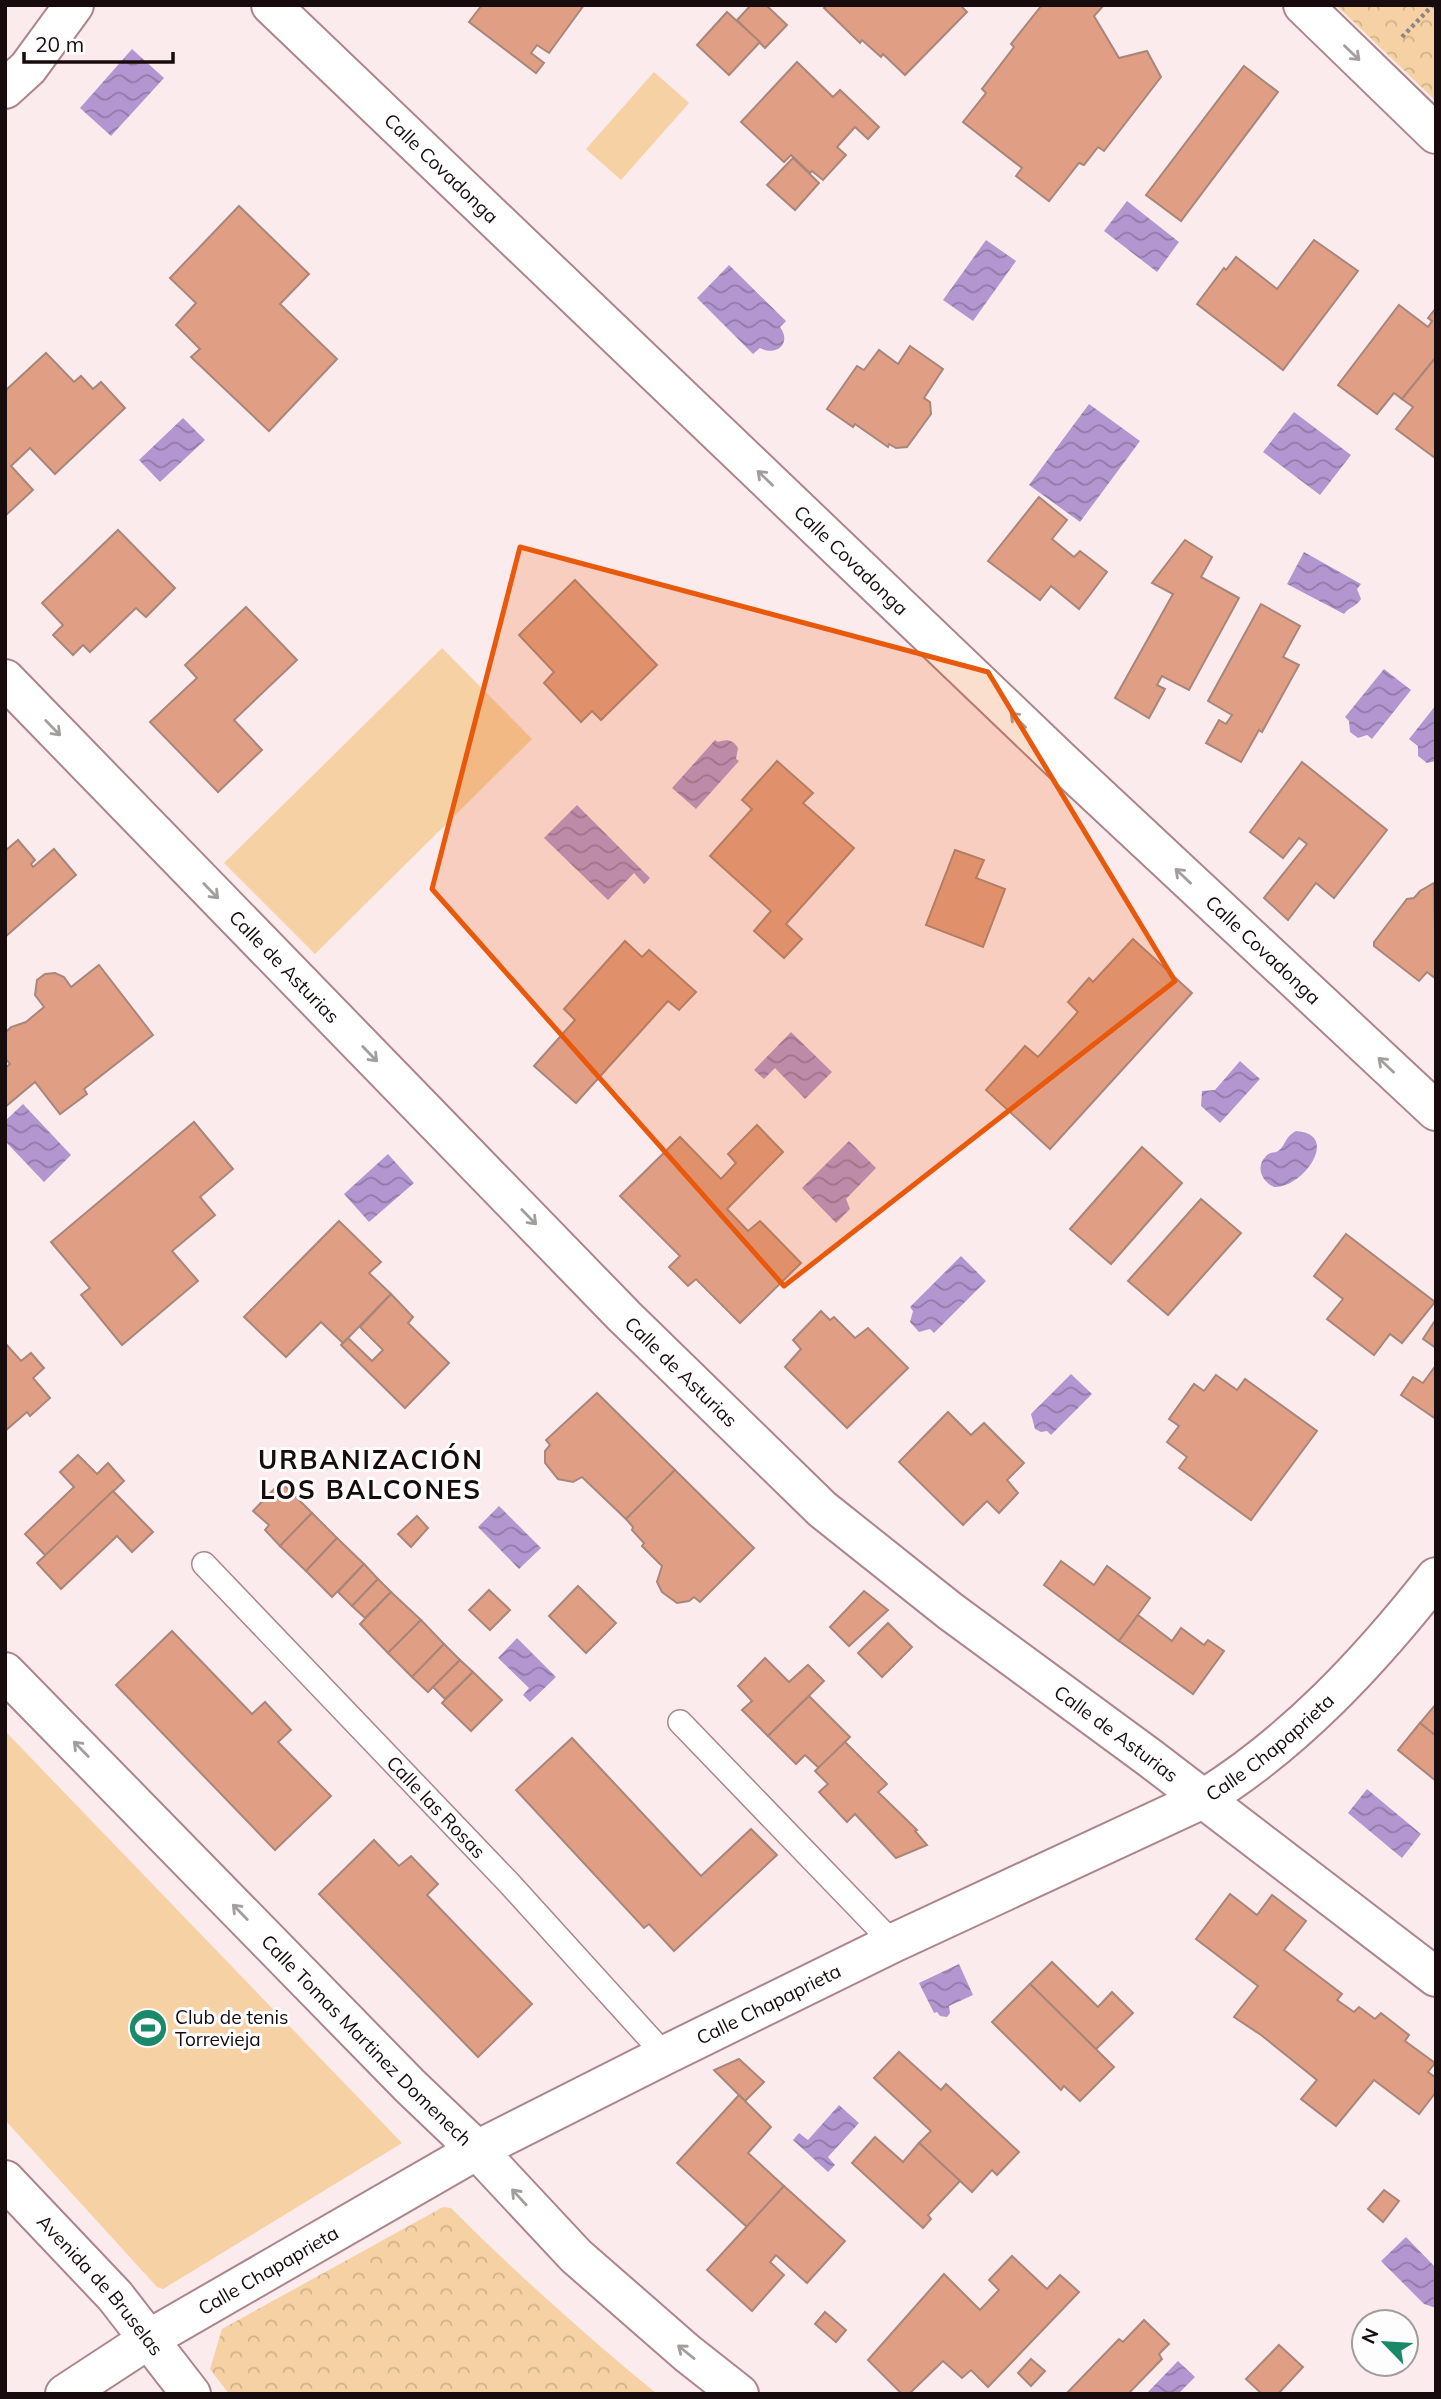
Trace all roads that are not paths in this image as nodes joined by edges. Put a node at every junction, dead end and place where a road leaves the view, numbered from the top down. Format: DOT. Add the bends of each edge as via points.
graph roads {
  1 [pos="74,5"];
  2 [pos="271,5"];
  3 [pos="1303,5"];
  4 [pos="5,89"];
  5 [pos="1436,134"];
  6 [pos="5,679"];
  7 [pos="1436,1111"];
  8 [pos="204,1564"];
  9 [pos="1436,1577"];
  10 [pos="5,1672"];
  11 [pos="680,1723"];
  12 [pos="1203,1799"];
  13 [pos="893,1943"];
  14 [pos="1436,1977"];
  15 [pos="665,2055"];
  16 [pos="477,2150"];
  17 [pos="5,2180"];
  18 [pos="149,2339"];
  19 [pos="65,2394"];
  20 [pos="191,2394"];
  21 [pos="739,2394"];
  1 -- 4 [label="street" via="28,68"];
  7 -- 2 [label="street, Calle Covadonga, one-way" via="1070,769"];
  3 -- 5 [label="street, one-way"];
  6 -- 12 [label="street, Calle de Asturias, one-way" via="624,1316 822,1509 950,1611"];
  8 -- 15 [label="lane, Calle las Rosas"];
  9 -- 12 [label="street, Calle Chapaprieta" via="1360,1666 1299,1727 1241,1776"];
  16 -- 10 [label="street, Calle Tomas Martinez Domenech, one-way"];
  11 -- 13 [label="lane"];
  12 -- 13 [label="street, Calle Chapaprieta"];
  12 -- 14 [label="street, Calle de Asturias"];
  13 -- 15 [label="street, Calle Chapaprieta"];
  15 -- 16 [label="street, Calle Chapaprieta"];
  16 -- 18 [label="street, Calle Chapaprieta"];
  21 -- 16 [label="street, Calle Tomas Martinez Domenech, one-way" via="576,2256"];
  17 -- 18 [label="street, Avenida de Bruselas"];
  18 -- 19 [label="street, Calle Chapaprieta"];
  18 -- 20 [label="street, Avenida de Bruselas"];
}
